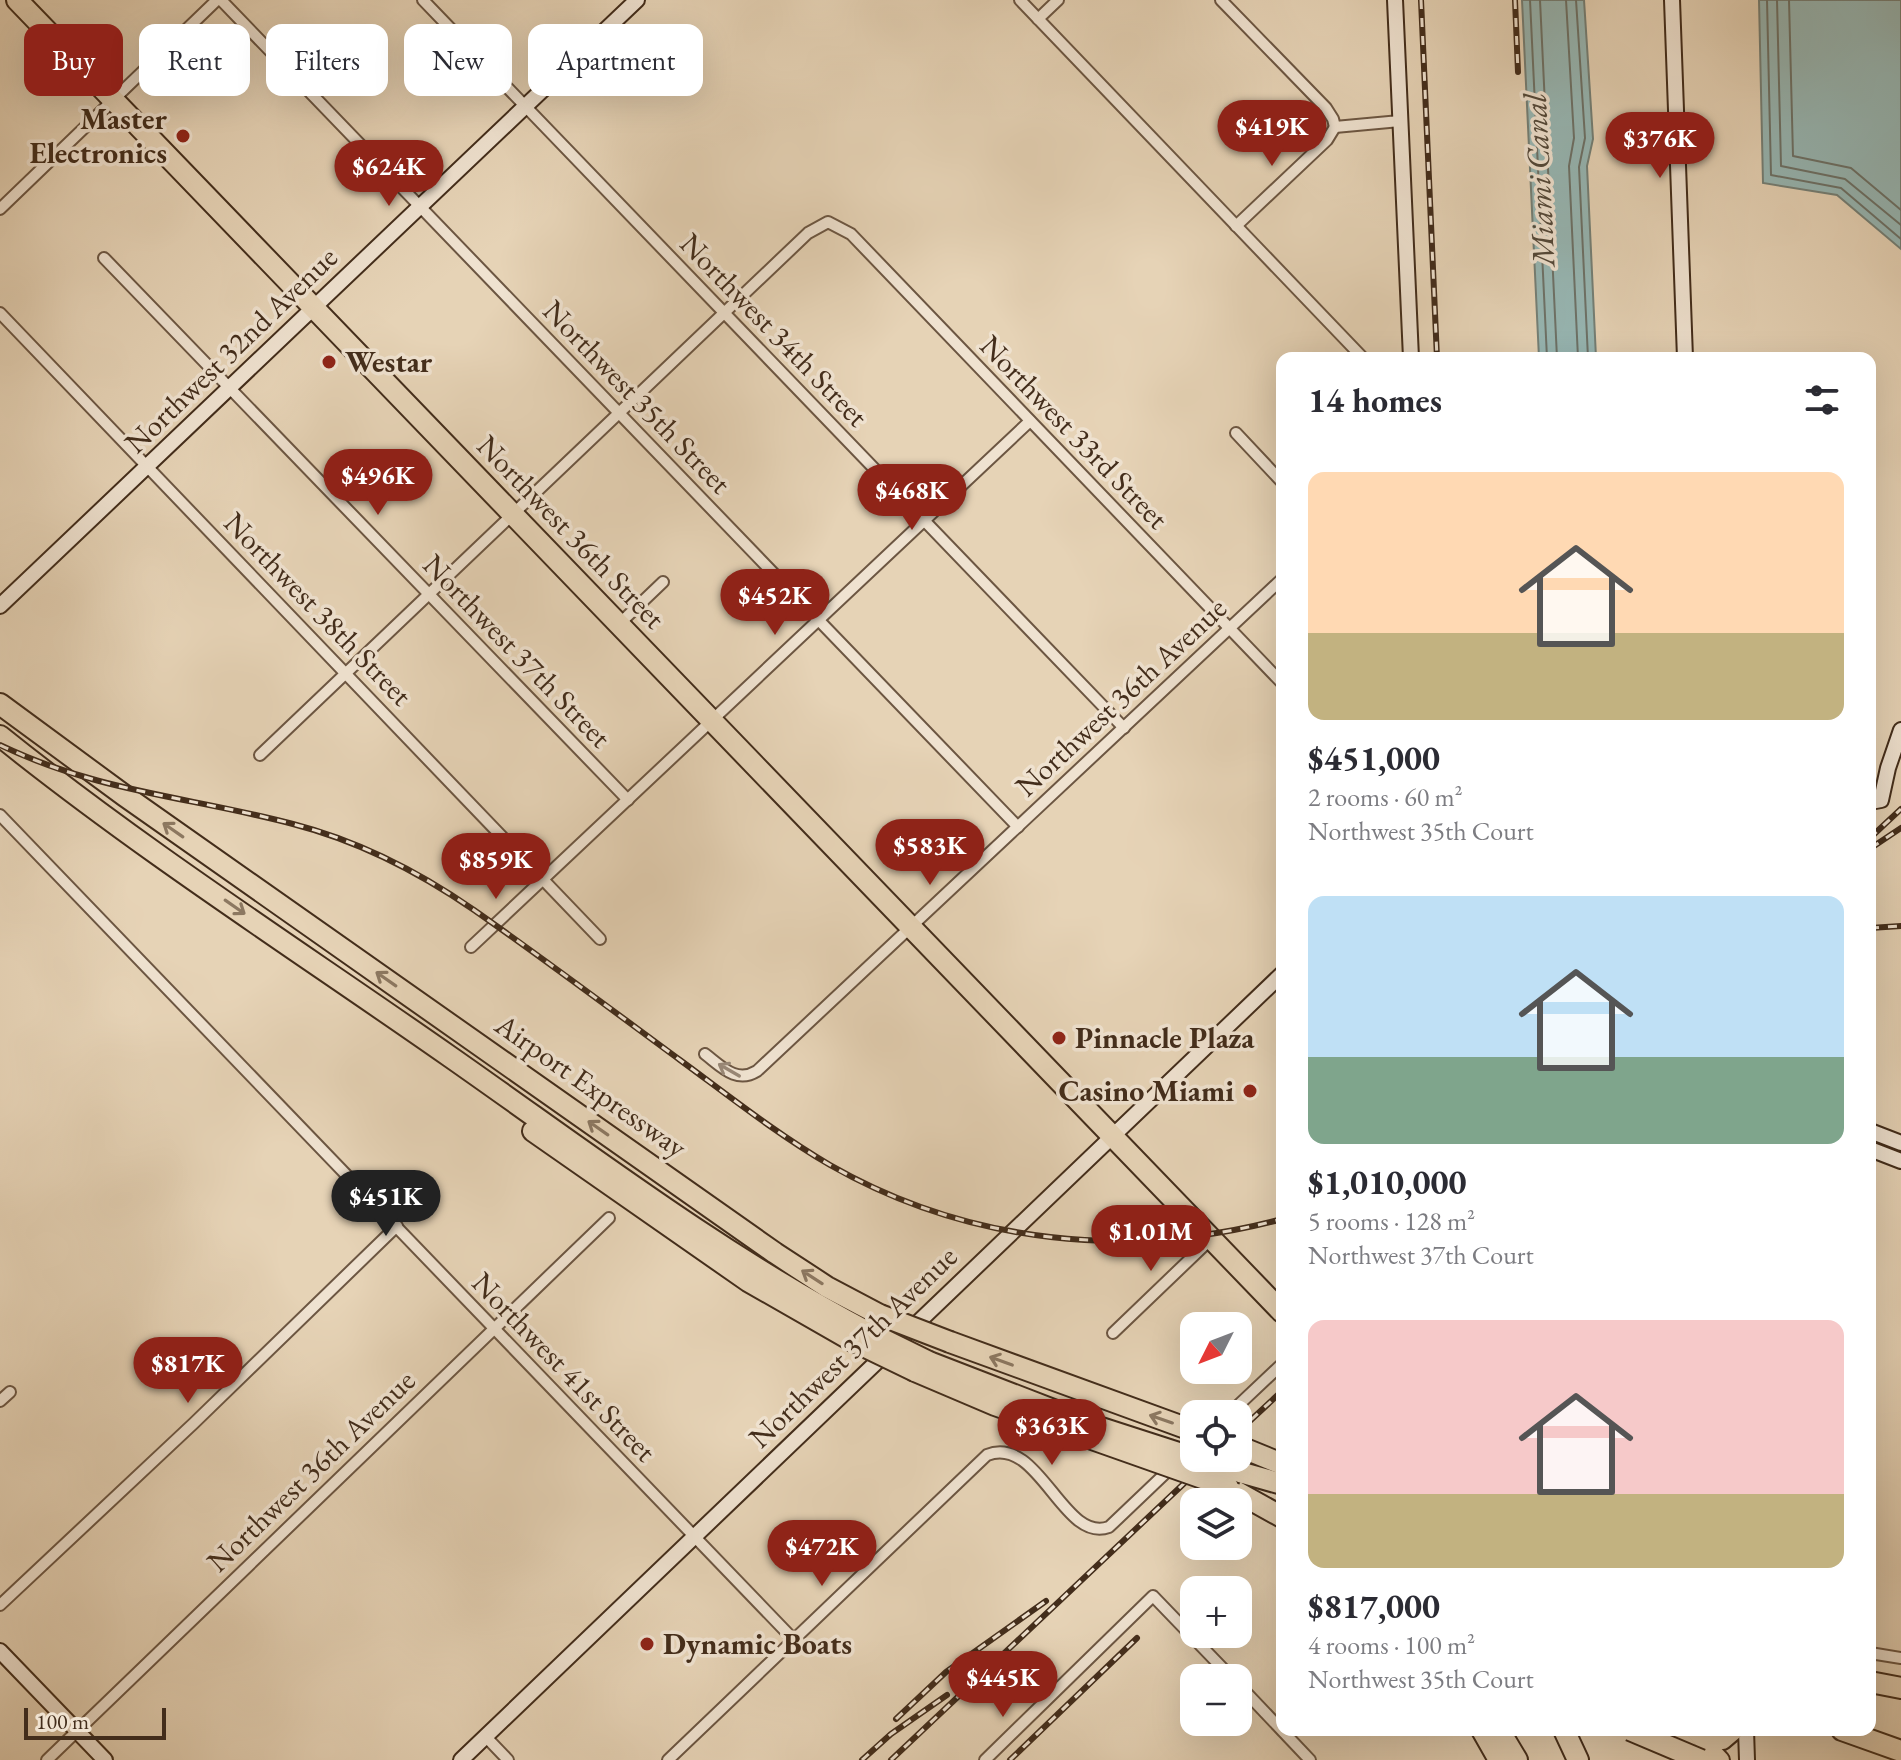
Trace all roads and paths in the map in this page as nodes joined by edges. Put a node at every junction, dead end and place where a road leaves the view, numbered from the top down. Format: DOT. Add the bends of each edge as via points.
graph roads {
  1 [pos="17,0"];
  2 [pos="219,0"];
  3 [pos="423,0"];
  4 [pos="1020,0"];
  5 [pos="1058,0"];
  6 [pos="1221,0"];
  7 [pos="1395,0"];
  8 [pos="1672,0"];
  9 [pos="631,2"];
  10 [pos="1038,19"];
  11 [pos="113,99"];
  12 [pos="525,105"];
  13 [pos="1400,121"];
  14 [pos="1335,127"];
  15 [pos="420,205"];
  16 [pos="0,209"];
  17 [pos="1236,226"];
  18 [pos="104,258"];
  19 [pos="314,306"];
  20 [pos="0,313"];
  21 [pos="724,313"];
  22 [pos="1357,352"];
  23 [pos="1411,352"];
  24 [pos="1685,352"];
  25 [pos="228,388"];
  26 [pos="619,413"];
  27 [pos="1030,421"];
  28 [pos="1236,433"];
  29 [pos="146,467"];
  30 [pos="1276,476"];
  31 [pos="512,515"];
  32 [pos="924,521"];
  33 [pos="663,582"];
  34 [pos="1276,585"];
  35 [pos="429,594"];
  36 [pos="0,606"];
  37 [pos="819,620"];
  38 [pos="618,625"];
  39 [pos="1230,628"];
  40 [pos="346,672"];
  41 [pos="1276,677"];
  42 [pos="0,704"];
  43 [pos="711,721"];
  44 [pos="1124,728"];
  45 [pos="1901,730"];
  46 [pos="0,736"];
  47 [pos="260,755"];
  48 [pos="628,800"];
  49 [pos="1876,801"];
  50 [pos="0,815"];
  51 [pos="1018,827"];
  52 [pos="544,880"];
  53 [pos="912,927"];
  54 [pos="600,939"];
  55 [pos="471,947"];
  56 [pos="1276,980"];
  57 [pos="705,1054"];
  58 [pos="1876,1133"];
  59 [pos="1112,1135"];
  60 [pos="1901,1143"];
  61 [pos="1876,1151"];
  62 [pos="1901,1161"];
  63 [pos="609,1218"];
  64 [pos="397,1226"];
  65 [pos="1212,1238"];
  66 [pos="1276,1306"];
  67 [pos="493,1329"];
  68 [pos="1113,1333"];
  69 [pos="1276,1370"];
  70 [pos="10,1392"];
  71 [pos="1244,1400"];
  72 [pos="0,1401"];
  73 [pos="1180,1426"];
  74 [pos="1081,1428"];
  75 [pos="1252,1452"];
  76 [pos="1180,1454"];
  77 [pos="1180,1460"];
  78 [pos="1276,1462"];
  79 [pos="1221,1472"];
  80 [pos="1236,1480"];
  81 [pos="1276,1483"];
  82 [pos="1276,1512"];
  83 [pos="694,1536"];
  84 [pos="0,1605"];
  85 [pos="794,1640"];
  86 [pos="0,1651"];
  87 [pos="1876,1654"];
  88 [pos="1901,1658"];
  89 [pos="1219,1664"];
  90 [pos="1876,1683"];
  91 [pos="1901,1688"];
  92 [pos="1252,1699"];
  93 [pos="1276,1724"];
  94 [pos="77,1731"];
  95 [pos="1287,1736"];
  96 [pos="1567,1736"];
  97 [pos="1653,1736"];
  98 [pos="1682,1736"];
  99 [pos="1728,1736"];
  100 [pos="1746,1736"];
  101 [pos="1864,1736"];
  102 [pos="1871,1736"];
  103 [pos="486,1737"];
  104 [pos="1491,1745"];
  105 [pos="1898,1745"];
  106 [pos="1699,1748"];
  107 [pos="47,1760"];
  108 [pos="105,1760"];
  109 [pos="461,1760"];
  110 [pos="508,1760"];
  111 [pos="668,1760"];
  112 [pos="985,1760"];
  113 [pos="1310,1760"];
  114 [pos="1517,1760"];
  115 [pos="1578,1760"];
  116 [pos="1721,1760"];
  117 [pos="1747,1760"];
  1 -- 11 [label="highway, Northwest 36th Street"];
  2 -- 11 [label="street"];
  2 -- 15 [label="street, Northwest 35th Street"];
  3 -- 12 [label="street, Northwest 34th Street"];
  4 -- 10 [label="street"];
  5 -- 10 [label="street"];
  6 -- 14 [label="street" via="1326,108"];
  7 -- 13 [label="street"];
  8 -- 24 [label="street"];
  9 -- 12 [label="street, Northwest 32nd Avenue"];
  10 -- 17 [label="street"];
  11 -- 16 [label="street"];
  11 -- 19 [label="highway, Northwest 36th Street"];
  12 -- 15 [label="street, Northwest 32nd Avenue"];
  12 -- 21 [label="street, Northwest 34th Street"];
  13 -- 14 [label="street"];
  13 -- 23 [label="street"];
  14 -- 17 [label="street"];
  15 -- 19 [label="street, Northwest 32nd Avenue"];
  15 -- 26 [label="street, Northwest 35th Street"];
  17 -- 22 [label="street"];
  18 -- 25 [label="street, Northwest 37th Street"];
  19 -- 25 [label="street, Northwest 32nd Avenue"];
  19 -- 31 [label="highway, Northwest 36th Street"];
  20 -- 29 [label="street, Northwest 38th Street"];
  21 -- 26 [label="street"];
  21 -- 27 [label="street, Northwest 33rd Street" via="808,233 828,222 851,234"];
  21 -- 32 [label="street, Northwest 34th Street"];
  25 -- 29 [label="street, Northwest 32nd Avenue"];
  25 -- 35 [label="street, Northwest 37th Street"];
  26 -- 31 [label="street"];
  26 -- 37 [label="street, Northwest 35th Street"];
  27 -- 32 [label="street"];
  27 -- 39 [label="street, Northwest 33rd Street"];
  28 -- 30 [label="street"];
  29 -- 36 [label="street, Northwest 32nd Avenue"];
  29 -- 40 [label="street, Northwest 38th Street"];
  31 -- 35 [label="street"];
  31 -- 38 [label="highway, Northwest 36th Street"];
  32 -- 37 [label="street"];
  32 -- 44 [label="street, Northwest 34th Street"];
  33 -- 38 [label="street"];
  34 -- 39 [label="street, Northwest 36th Avenue"];
  35 -- 40 [label="street"];
  35 -- 48 [label="street, Northwest 37th Street"];
  37 -- 43 [label="street"];
  37 -- 51 [label="street, Northwest 35th Street"];
  38 -- 43 [label="highway, Northwest 36th Street"];
  39 -- 41 [label="street, Northwest 33rd Street"];
  39 -- 44 [label="street, Northwest 36th Avenue"];
  40 -- 47 [label="street"];
  40 -- 52 [label="street, Northwest 38th Street"];
  73 -- 42 [label="highway, Airport Expressway, one-way, bridge" via="880,1315 827,1287"];
  43 -- 48 [label="street"];
  43 -- 53 [label="highway, Northwest 36th Street"];
  44 -- 51 [label="street, Northwest 36th Avenue"];
  45 -- 49 [label="street"];
  46 -- 74 [label="highway, Airport Expressway, one-way, bridge" via="338,979 858,1336 922,1367"];
  48 -- 52 [label="street"];
  50 -- 64 [label="street, Northwest 41st Street"];
  51 -- 53 [label="street, Northwest 36th Avenue"];
  52 -- 54 [label="street, Northwest 38th Street"];
  52 -- 55 [label="street"];
  53 -- 57 [label="street, Northwest 36th Avenue, one-way" via="757,1071 747,1076 731,1073"];
  53 -- 59 [label="highway, Northwest 36th Street"];
  56 -- 59 [label="street, Northwest 37th Avenue"];
  58 -- 60 [label="street"];
  59 -- 65 [label="highway, Northwest 36th Street"];
  59 -- 83 [label="street, Northwest 37th Avenue"];
  61 -- 62 [label="street"];
  63 -- 67 [label="street, Northwest 36th Avenue"];
  64 -- 67 [label="street, Northwest 41st Street"];
  64 -- 84 [label="street"];
  65 -- 66 [label="highway, Northwest 36th Street"];
  65 -- 68 [label="street"];
  67 -- 83 [label="street, Northwest 41st Street"];
  67 -- 94 [label="street, Northwest 36th Avenue"];
  69 -- 71 [label="street"];
  70 -- 72 [label="street"];
  74 -- 76 [label="highway, Airport Expressway, bridge"];
  74 -- 80 [label="highway, bridge"];
  75 -- 78 [label="highway"];
  77 -- 85 [label="street" via="1109,1527 1097,1530 1082,1523 1022,1459 997,1451 977,1463"];
  79 -- 80 [label="highway, Airport Expressway, bridge"];
  80 -- 81 [label="highway, Airport Expressway"];
  80 -- 82 [label="highway"];
  83 -- 85 [label="street, Northwest 41st Street"];
  83 -- 103 [label="street, Northwest 37th Avenue"];
  85 -- 111 [label="street"];
  86 -- 94 [label="street"];
  87 -- 88 [label="street"];
  89 -- 112 [label="street" via="1153,1596"];
  90 -- 91 [label="highway"];
  92 -- 93 [label="street"];
  94 -- 107 [label="street, Northwest 36th Avenue"];
  94 -- 108 [label="street"];
  95 -- 113 [label="street"];
  96 -- 115 [label="highway"];
  97 -- 106 [label="highway, bridge"];
  98 -- 106 [label="main road"];
  99 -- 106 [label="main road"];
  100 -- 117 [label="street"];
  101 -- 105 [label="highway"];
  102 -- 105 [label="highway"];
  103 -- 109 [label="street, Northwest 37th Avenue"];
  103 -- 110 [label="street"];
  104 -- 114 [label="highway"];
  106 -- 116 [label="main road"];
}
